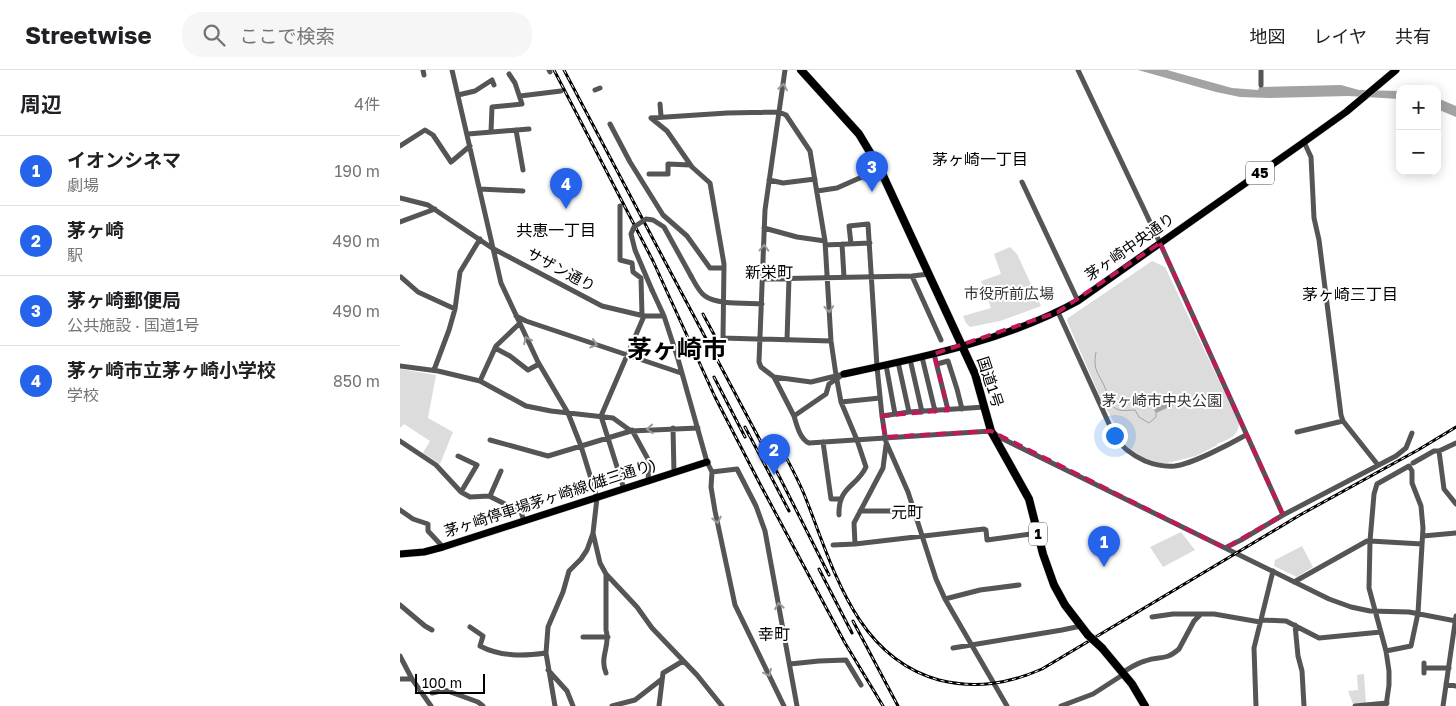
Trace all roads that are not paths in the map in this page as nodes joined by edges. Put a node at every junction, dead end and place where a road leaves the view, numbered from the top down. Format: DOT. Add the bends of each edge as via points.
graph roads {
  1 [pos="452,70"];
  2 [pos="786,70"];
  3 [pos="801,70"];
  4 [pos="1078,70"];
  5 [pos="1261,70"];
  6 [pos="1396,70"];
  7 [pos="509,74"];
  8 [pos="492,80"];
  9 [pos="1261,85"];
  10 [pos="561,91"];
  11 [pos="458,95"];
  12 [pos="520,96"];
  13 [pos="660,104"];
  14 [pos="779,112"];
  15 [pos="661,116"];
  16 [pos="610,124"];
  17 [pos="529,129"];
  18 [pos="516,130"];
  19 [pos="491,132"];
  20 [pos="468,134"];
  21 [pos="1304,142"];
  22 [pos="400,146"];
  23 [pos="470,146"];
  24 [pos="690,165"];
  25 [pos="880,169"];
  26 [pos="523,170"];
  27 [pos="648,174"];
  28 [pos="816,179"];
  29 [pos="769,180"];
  30 [pos="1022,182"];
  31 [pos="480,189"];
  32 [pos="817,190"];
  33 [pos="523,191"];
  34 [pos="400,198"];
  35 [pos="620,206"];
  36 [pos="434,209"];
  37 [pos="400,222"];
  38 [pos="764,228"];
  39 [pos="480,239"];
  40 [pos="825,243"];
  41 [pos="870,243"];
  42 [pos="1160,243"];
  43 [pos="842,244"];
  44 [pos="851,244"];
  45 [pos="492,248"];
  46 [pos="723,268"];
  47 [pos="929,274"];
  48 [pos="871,276"];
  49 [pos="912,276"];
  50 [pos="401,277"];
  51 [pos="827,277"];
  52 [pos="844,277"];
  53 [pos="789,278"];
  54 [pos="763,279"];
  55 [pos="1078,301"];
  56 [pos="724,302"];
  57 [pos="762,304"];
  58 [pos="658,305"];
  59 [pos="455,310"];
  60 [pos="1058,312"];
  61 [pos="645,315"];
  62 [pos="516,316"];
  63 [pos="664,316"];
  64 [pos="519,324"];
  65 [pos="760,340"];
  66 [pos="786,340"];
  67 [pos="941,340"];
  68 [pos="831,341"];
  69 [pos="963,346"];
  70 [pos="495,348"];
  71 [pos="934,354"];
  72 [pos="627,355"];
  73 [pos="922,357"];
  74 [pos="910,359"];
  75 [pos="898,362"];
  76 [pos="539,364"];
  77 [pos="937,364"];
  78 [pos="886,365"];
  79 [pos="400,366"];
  80 [pos="877,367"];
  81 [pos="434,370"];
  82 [pos="681,373"];
  83 [pos="844,374"];
  84 [pos="774,377"];
  85 [pos="836,377"];
  86 [pos="480,381"];
  87 [pos="880,398"];
  88 [pos="841,402"];
  89 [pos="985,407"];
  90 [pos="962,409"];
  91 [pos="935,410"];
  92 [pos="948,410"];
  93 [pos="909,412"];
  94 [pos="922,412"];
  95 [pos="568,413"];
  96 [pos="895,414"];
  97 [pos="601,416"];
  98 [pos="794,416"];
  99 [pos="882,416"];
  100 [pos="1343,421"];
  101 [pos="673,428"];
  102 [pos="698,428"];
  103 [pos="631,430"];
  104 [pos="991,431"];
  105 [pos="1297,432"];
  106 [pos="1412,433"];
  107 [pos="1246,435"];
  108 [pos="607,438"];
  109 [pos="490,440"];
  110 [pos="857,440"];
  111 [pos="886,440"];
  112 [pos="400,441"];
  113 [pos="823,442"];
  114 [pos="1456,443"];
  115 [pos="581,446"];
  116 [pos="1439,451"];
  117 [pos="458,456"];
  118 [pos="707,462"];
  119 [pos="1413,463"];
  120 [pos="1378,465"];
  121 [pos="502,471"];
  122 [pos="712,472"];
  123 [pos="674,473"];
  124 [pos="648,482"];
  125 [pos="624,489"];
  126 [pos="461,492"];
  127 [pos="490,496"];
  128 [pos="597,498"];
  129 [pos="841,499"];
  130 [pos="1456,504"];
  131 [pos="913,509"];
  132 [pos="400,510"];
  133 [pos="860,511"];
  134 [pos="840,515"];
  135 [pos="1283,516"];
  136 [pos="524,521"];
  137 [pos="593,533"];
  138 [pos="1038,533"];
  139 [pos="1456,533"];
  140 [pos="922,536"];
  141 [pos="1423,536"];
  142 [pos="1370,541"];
  143 [pos="855,544"];
  144 [pos="1422,544"];
  145 [pos="833,545"];
  146 [pos="444,547"];
  147 [pos="1225,548"];
  148 [pos="400,554"];
  149 [pos="1273,571"];
  150 [pos="606,574"];
  151 [pos="1294,582"];
  152 [pos="1020,585"];
  153 [pos="945,599"];
  154 [pos="400,605"];
  155 [pos="1375,612"];
  156 [pos="1418,613"];
  157 [pos="1201,614"];
  158 [pos="1152,617"];
  159 [pos="1456,619"];
  160 [pos="1261,621"];
  161 [pos="1295,625"];
  162 [pos="1081,626"];
  163 [pos="470,627"];
  164 [pos="432,630"];
  165 [pos="1381,632"];
  166 [pos="608,636"];
  167 [pos="583,637"];
  168 [pos="973,646"];
  169 [pos="953,648"];
  170 [pos="1386,651"];
  171 [pos="546,653"];
  172 [pos="400,656"];
  173 [pos="683,660"];
  174 [pos="790,664"];
  175 [pos="1452,665"];
  176 [pos="1424,668"];
  177 [pos="548,669"];
  178 [pos="606,673"];
  179 [pos="1124,673"];
  180 [pos="400,679"];
  181 [pos="412,679"];
  182 [pos="662,679"];
  183 [pos="861,684"];
  184 [pos="1446,684"];
  185 [pos="1456,686"];
  186 [pos="432,693"];
  187 [pos="1386,704"];
  188 [pos="431,706"];
  189 [pos="483,706"];
  190 [pos="555,706"];
  191 [pos="573,706"];
  192 [pos="612,706"];
  193 [pos="659,706"];
  194 [pos="722,706"];
  195 [pos="784,706"];
  196 [pos="797,706"];
  197 [pos="1007,706"];
  198 [pos="1060,706"];
  199 [pos="1145,706"];
  200 [pos="1256,706"];
  201 [pos="1304,706"];
  202 [pos="1355,706"];
  203 [pos="1443,706"];
  1 -- 11 [label="street"];
  14 -- 2 [label="street, one-way"];
  3 -- 25 [label="highway, 国道1号 / 1" via="859,134"];
  4 -- 42 [label="street"];
  5 -- 9 [label="street"];
  6 -- 21 [label="main road, 茅ヶ崎中央通り / 45"];
  7 -- 12 [label="street"];
  8 -- 11 [label="street" via="475,91"];
  10 -- 12 [label="street"];
  11 -- 20 [label="street"];
  12 -- 19 [label="street" via="522,104 492,107"];
  13 -- 15 [label="street"];
  14 -- 15 [label="street"];
  14 -- 28 [label="street" via="786,115 809,148"];
  14 -- 29 [label="street"];
  15 -- 24 [label="street" via="651,118 667,131"];
  16 -- 46 [label="street" via="663,214 687,236 710,268"];
  17 -- 18 [label="street"];
  18 -- 19 [label="street"];
  18 -- 26 [label="street"];
  19 -- 20 [label="street"];
  20 -- 23 [label="street"];
  21 -- 42 [label="main road, 茅ヶ崎中央通り / 45"];
  21 -- 100 [label="street" via="1311,157 1314,218"];
  22 -- 23 [label="street" via="425,130 433,135 450,162"];
  23 -- 31 [label="street"];
  24 -- 27 [label="street" via="668,164 668,174"];
  24 -- 46 [label="street" via="710,183"];
  25 -- 32 [label="street" via="837,188"];
  25 -- 47 [label="highway, 国道1号 / 1"];
  28 -- 29 [label="street" via="783,183"];
  28 -- 32 [label="street"];
  29 -- 38 [label="street"];
  30 -- 55 [label="street"];
  31 -- 33 [label="street"];
  31 -- 45 [label="street"];
  32 -- 40 [label="street"];
  34 -- 36 [label="street, サザン通り" via="421,202"];
  35 -- 61 [label="street" via="620,260 632,263 633,272 641,278"];
  36 -- 37 [label="street"];
  36 -- 39 [label="street, サザン通り"];
  38 -- 40 [label="street"];
  54 -- 38 [label="street, one-way"];
  39 -- 45 [label="street, サザン通り"];
  39 -- 59 [label="street" via="460,272"];
  40 -- 43 [label="street"];
  40 -- 51 [label="street"];
  41 -- 44 [label="street"];
  41 -- 44 [label="street" via="868,224 850,226"];
  41 -- 48 [label="street"];
  42 -- 55 [label="main road, 茅ヶ崎中央通り / 45"];
  42 -- 107 [label="street"];
  43 -- 44 [label="street"];
  43 -- 52 [label="street"];
  45 -- 61 [label="street, サザン通り" via="602,306"];
  45 -- 62 [label="street" via="501,283"];
  46 -- 56 [label="street"];
  47 -- 49 [label="street"];
  47 -- 69 [label="highway, 国道1号 / 1"];
  48 -- 49 [label="street"];
  48 -- 52 [label="street"];
  48 -- 80 [label="street"];
  49 -- 67 [label="street"];
  50 -- 59 [label="street" via="418,292"];
  51 -- 52 [label="street"];
  51 -- 53 [label="street"];
  51 -- 68 [label="street, one-way"];
  53 -- 54 [label="street"];
  53 -- 66 [label="street"];
  54 -- 57 [label="street"];
  55 -- 60 [label="main road, 茅ヶ崎中央通り / 45"];
  56 -- 57 [label="street"];
  56 -- 58 [label="street, bridge" via="703,296 664,227 646,219 634,227 631,234"];
  56 -- 65 [label="street" via="723,338"];
  57 -- 65 [label="street"];
  58 -- 61 [label="street" via="655,313"];
  58 -- 63 [label="street"];
  59 -- 81 [label="street"];
  60 -- 69 [label="main road, 茅ヶ崎中央通り / 45"];
  60 -- 107 [label="street" via="1115,436 1130,454 1153,464 1175,466"];
  61 -- 63 [label="street, サザン通り"];
  61 -- 72 [label="street"];
  62 -- 64 [label="street"];
  62 -- 72 [label="street, one-way"];
  63 -- 82 [label="street"];
  64 -- 70 [label="street"];
  76 -- 64 [label="street, one-way"];
  65 -- 66 [label="street"];
  65 -- 84 [label="street" via="758,362"];
  66 -- 68 [label="street"];
  68 -- 85 [label="street"];
  69 -- 71 [label="main road, 茅ヶ崎中央通り"];
  69 -- 89 [label="highway, 国道1号 / 1"];
  70 -- 76 [label="street" via="528,370"];
  70 -- 86 [label="street"];
  71 -- 73 [label="main road, 茅ヶ崎中央通り"];
  71 -- 77 [label="street"];
  72 -- 82 [label="street"];
  72 -- 97 [label="street"];
  73 -- 74 [label="main road, 茅ヶ崎中央通り"];
  73 -- 91 [label="street"];
  74 -- 75 [label="main road, 茅ヶ崎中央通り"];
  74 -- 94 [label="street"];
  75 -- 78 [label="main road, 茅ヶ崎中央通り"];
  75 -- 93 [label="street"];
  76 -- 95 [label="street"];
  77 -- 90 [label="street" via="948,361"];
  77 -- 92 [label="street"];
  78 -- 80 [label="main road, 茅ヶ崎中央通り"];
  78 -- 96 [label="street"];
  79 -- 81 [label="street"];
  80 -- 83 [label="main road, 茅ヶ崎中央通り"];
  80 -- 87 [label="street"];
  81 -- 86 [label="street"];
  82 -- 102 [label="street"];
  83 -- 85 [label="street"];
  84 -- 85 [label="street" via="811,382"];
  84 -- 98 [label="street"];
  85 -- 88 [label="street"];
  85 -- 98 [label="street" via="826,394"];
  86 -- 95 [label="street" via="526,406"];
  87 -- 88 [label="street"];
  87 -- 99 [label="street"];
  88 -- 110 [label="street"];
  89 -- 90 [label="street"];
  89 -- 104 [label="highway, 国道1号 / 1"];
  90 -- 92 [label="street"];
  91 -- 92 [label="street"];
  91 -- 94 [label="street"];
  93 -- 94 [label="street"];
  93 -- 96 [label="street"];
  95 -- 97 [label="street"];
  95 -- 115 [label="street"];
  96 -- 99 [label="street"];
  97 -- 103 [label="street" via="613,418"];
  97 -- 108 [label="street"];
  98 -- 113 [label="street" via="805,441"];
  99 -- 111 [label="street"];
  100 -- 105 [label="street"];
  100 -- 120 [label="street"];
  101 -- 102 [label="street"];
  101 -- 103 [label="street, one-way"];
  101 -- 123 [label="street"];
  102 -- 118 [label="street"];
  103 -- 108 [label="street"];
  103 -- 124 [label="street" via="649,461"];
  104 -- 111 [label="street"];
  104 -- 138 [label="highway, 国道1号 / 1" via="1029,499"];
  104 -- 147 [label="street"];
  106 -- 120 [label="street" via="1403,452"];
  107 -- 135 [label="street"];
  108 -- 115 [label="street"];
  108 -- 125 [label="street"];
  109 -- 115 [label="street" via="548,456"];
  110 -- 111 [label="street"];
  110 -- 113 [label="street"];
  110 -- 129 [label="street" via="866,467"];
  111 -- 131 [label="street"];
  111 -- 133 [label="street" via="883,468"];
  112 -- 126 [label="street" via="436,465"];
  113 -- 129 [label="street" via="832,499"];
  114 -- 116 [label="street"];
  115 -- 128 [label="street"];
  116 -- 119 [label="street"];
  116 -- 130 [label="street" via="1444,489"];
  117 -- 126 [label="street" via="476,465"];
  118 -- 122 [label="street"];
  118 -- 123 [label="main road, 茅ヶ崎停車場茅ヶ崎線(雄三通り)"];
  120 -- 135 [label="street"];
  121 -- 127 [label="street"];
  174 -- 122 [label="street, one-way" via="759,512 737,469"];
  122 -- 195 [label="street, one-way" via="715,511 735,605"];
  123 -- 124 [label="main road, 茅ヶ崎停車場茅ヶ崎線(雄三通り)"];
  124 -- 125 [label="main road, 茅ヶ崎停車場茅ヶ崎線(雄三通り)"];
  125 -- 128 [label="main road, 茅ヶ崎停車場茅ヶ崎線(雄三通り)"];
  126 -- 127 [label="street" via="470,497"];
  127 -- 136 [label="street" via="521,512"];
  128 -- 136 [label="main road, 茅ヶ崎停車場茅ヶ崎線(雄三通り)"];
  128 -- 137 [label="street"];
  129 -- 134 [label="street"];
  131 -- 133 [label="street"];
  131 -- 140 [label="street"];
  132 -- 146 [label="street" via="428,524 428,531"];
  133 -- 143 [label="street" via="854,523"];
  135 -- 147 [label="street"];
  136 -- 146 [label="main road, 茅ヶ崎停車場茅ヶ崎線(雄三通り)"];
  137 -- 150 [label="street"];
  137 -- 171 [label="street" via="584,556 569,571 564,592 550,619"];
  138 -- 140 [label="street" via="987,540 984,529"];
  138 -- 162 [label="highway, 国道1号 / 1" via="1054,585"];
  139 -- 141 [label="street"];
  140 -- 143 [label="street"];
  140 -- 153 [label="street"];
  141 -- 142 [label="street" via="1421,506 1410,466 1377,484"];
  141 -- 144 [label="street"];
  142 -- 144 [label="street"];
  142 -- 151 [label="street"];
  142 -- 155 [label="street" via="1370,588"];
  143 -- 145 [label="street"];
  144 -- 156 [label="street"];
  146 -- 148 [label="main road, 茅ヶ崎停車場茅ヶ崎線(雄三通り)"];
  147 -- 149 [label="street"];
  149 -- 151 [label="street"];
  149 -- 160 [label="street"];
  150 -- 166 [label="street"];
  150 -- 173 [label="street"];
  151 -- 155 [label="street" via="1341,603"];
  152 -- 153 [label="street"];
  153 -- 168 [label="street"];
  154 -- 164 [label="street"];
  155 -- 156 [label="street"];
  155 -- 165 [label="street"];
  156 -- 159 [label="street"];
  156 -- 170 [label="street" via="1410,646"];
  157 -- 158 [label="street"];
  157 -- 160 [label="street"];
  157 -- 179 [label="street" via="1176,652 1147,660"];
  159 -- 175 [label="street"];
  160 -- 161 [label="street" via="1286,621"];
  160 -- 200 [label="street" via="1254,648"];
  161 -- 165 [label="street" via="1319,638"];
  161 -- 201 [label="street"];
  162 -- 168 [label="street"];
  162 -- 179 [label="highway, 国道1号 / 1, bridge"];
  163 -- 171 [label="street" via="482,636 480,646 487,650 522,656"];
  165 -- 170 [label="street"];
  166 -- 167 [label="street"];
  166 -- 178 [label="street" via="604,652"];
  168 -- 169 [label="street"];
  168 -- 197 [label="street"];
  170 -- 187 [label="street" via="1389,685"];
  171 -- 177 [label="street"];
  172 -- 181 [label="street"];
  173 -- 182 [label="street" via="663,673"];
  173 -- 194 [label="street"];
  174 -- 183 [label="street" via="846,660"];
  174 -- 196 [label="street"];
  175 -- 176 [label="street"];
  175 -- 184 [label="street"];
  177 -- 190 [label="street"];
  177 -- 191 [label="street" via="567,691"];
  179 -- 198 [label="street" via="1093,694"];
  179 -- 199 [label="highway, 国道1号 / 1"];
  180 -- 181 [label="street"];
  181 -- 188 [label="street"];
  182 -- 192 [label="street" via="636,700"];
  182 -- 193 [label="street"];
  184 -- 185 [label="street"];
  184 -- 203 [label="street"];
  186 -- 189 [label="street" via="445,690"];
  187 -- 202 [label="street"];
}
